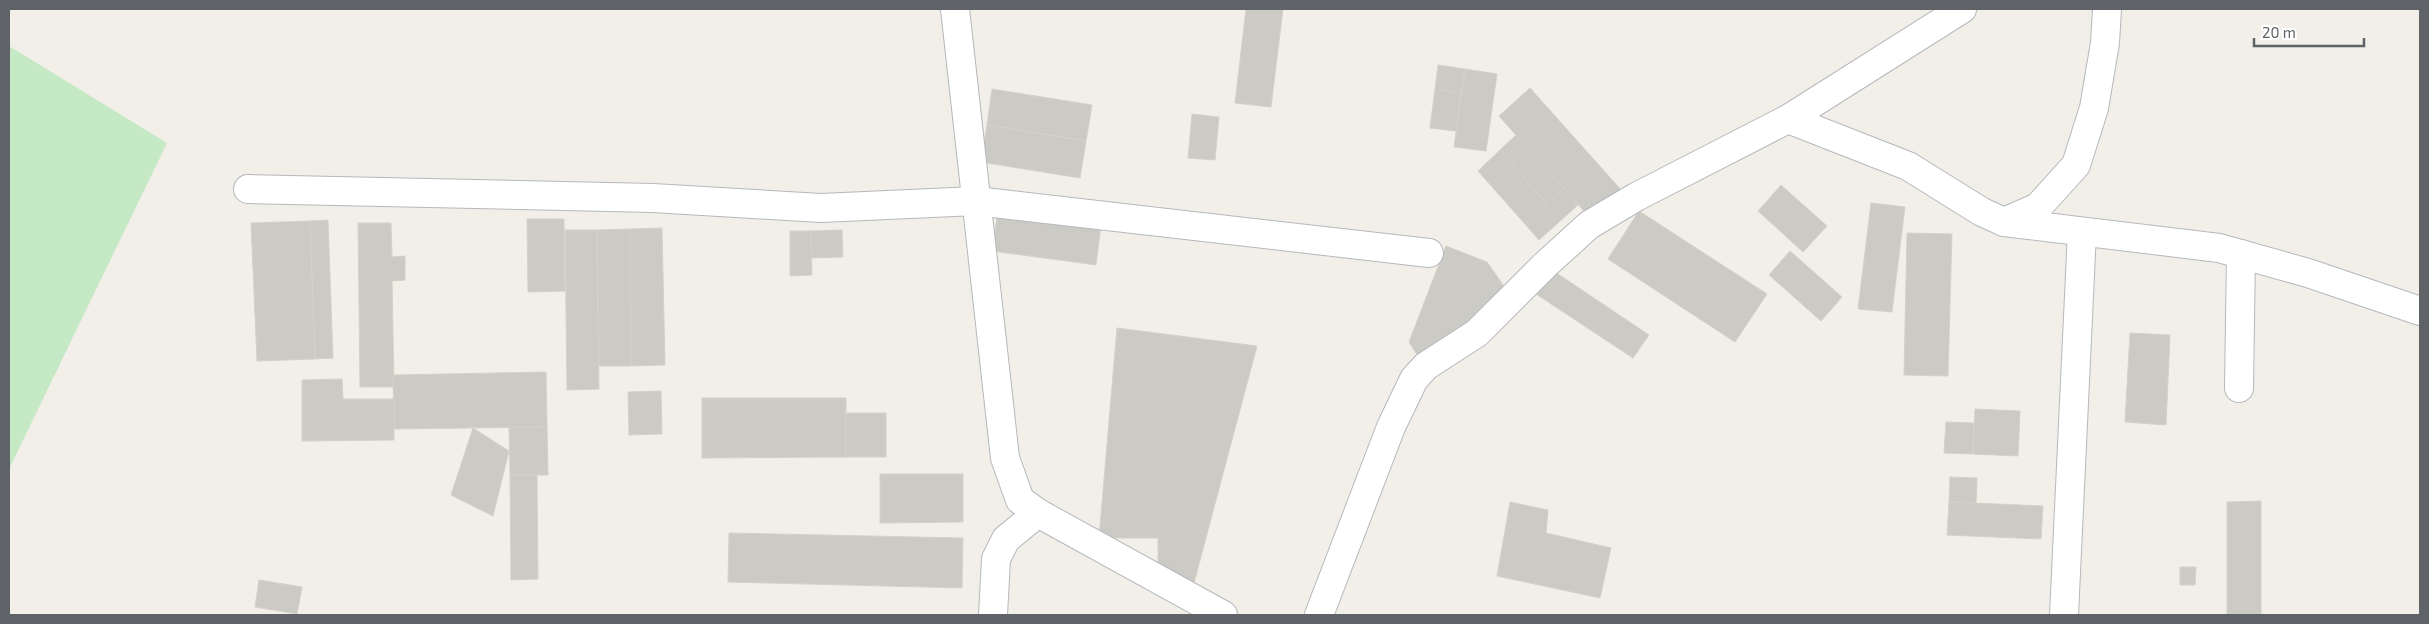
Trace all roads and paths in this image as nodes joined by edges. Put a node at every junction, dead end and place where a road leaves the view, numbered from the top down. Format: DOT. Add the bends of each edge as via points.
graph roads {
  1 [pos="954,9"];
  2 [pos="1962,9"];
  3 [pos="2108,9"];
  4 [pos="1788,119"];
  5 [pos="248,189"];
  6 [pos="976,201"];
  7 [pos="2004,222"];
  8 [pos="2082,232"];
  9 [pos="1429,253"];
  10 [pos="2240,254"];
  11 [pos="2420,311"];
  12 [pos="2239,388"];
  13 [pos="1038,513"];
  14 [pos="993,615"];
  15 [pos="1223,615"];
  16 [pos="1319,615"];
  17 [pos="2064,615"];
  1 -- 6 [label="street"];
  2 -- 4 [label="street"];
  3 -- 7 [label="street" via="2094,108 2076,165 2038,207"];
  4 -- 7 [label="street" via="1908,166"];
  4 -- 16 [label="street" via="1636,197 1589,225 1476,333 1426,366 1414,379 1390,427"];
  5 -- 6 [label="street" via="652,198 821,208"];
  6 -- 9 [label="street"];
  6 -- 13 [label="street" via="1005,458 1020,500"];
  7 -- 8 [label="street"];
  8 -- 10 [label="street" via="2219,248"];
  8 -- 17 [label="street"];
  10 -- 11 [label="street"];
  10 -- 12 [label="street"];
  13 -- 14 [label="street" via="1006,539 996,559"];
  13 -- 15 [label="street"];
}
